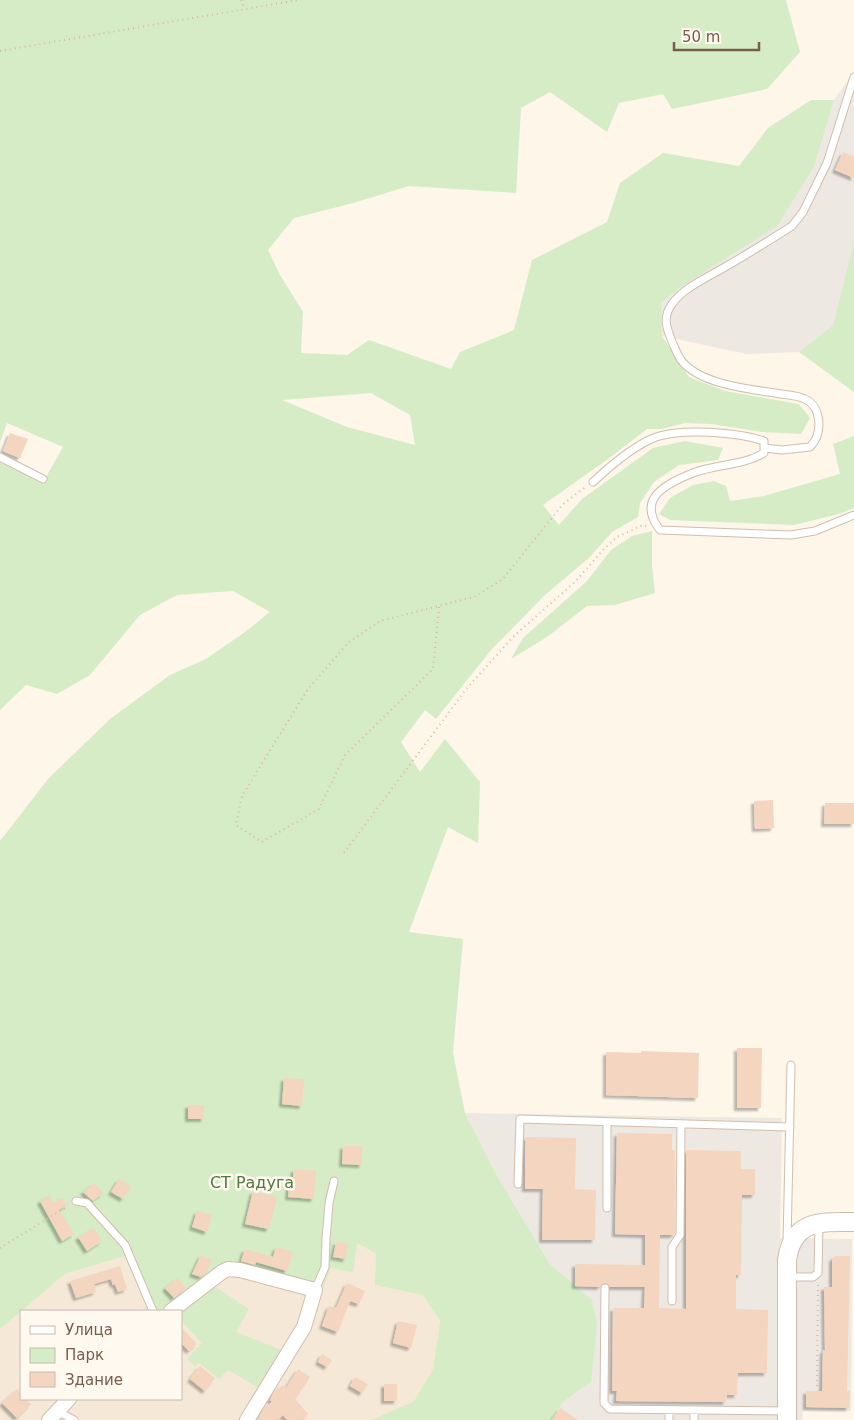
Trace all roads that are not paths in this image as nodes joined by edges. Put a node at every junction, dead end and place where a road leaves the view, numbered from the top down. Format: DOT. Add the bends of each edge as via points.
graph roads {
  1 [pos="854,77"];
  2 [pos="765,448"];
  3 [pos="0,457"];
  4 [pos="43,479"];
  5 [pos="592,482"];
  6 [pos="854,515"];
  7 [pos="791,1065"];
  8 [pos="607,1122"];
  9 [pos="681,1124"];
  10 [pos="790,1127"];
  11 [pos="334,1182"];
  12 [pos="518,1184"];
  13 [pos="76,1201"];
  14 [pos="607,1208"];
  15 [pos="854,1222"];
  16 [pos="819,1223"];
  17 [pos="787,1268"];
  18 [pos="605,1288"];
  19 [pos="314,1290"];
  20 [pos="672,1301"];
  21 [pos="153,1310"];
  22 [pos="172,1310"];
  23 [pos="68,1400"];
  24 [pos="669,1410"];
  25 [pos="694,1410"];
  26 [pos="53,1416"];
  27 [pos="787,1416"];
  28 [pos="74,1420"];
  29 [pos="247,1420"];
  30 [pos="669,1420"];
  31 [pos="694,1420"];
  1 -- 2 [label="lane" via="827,163 803,212 792,226 692,286 672,304 665,321 677,353 694,370 712,380 739,388 803,397 812,403 818,415 818,432 816,442 810,448"];
  2 -- 5 [label="lane" via="764,442 759,440 720,433 669,434 655,437"];
  2 -- 6 [label="lane" via="764,454 755,459 694,472 658,493 650,505 650,512 660,530 791,535 815,531"];
  3 -- 4 [label="lane"];
  7 -- 10 [label="lane"];
  8 -- 9 [label="lane"];
  8 -- 12 [label="lane" via="520,1119"];
  8 -- 14 [label="lane"];
  9 -- 10 [label="lane"];
  9 -- 20 [label="lane" via="680,1235 672,1247"];
  10 -- 17 [label="lane"];
  11 -- 19 [label="lane" via="325,1267"];
  13 -- 21 [label="lane" via="87,1203 124,1245"];
  15 -- 16 [label="street"];
  16 -- 17 [label="street" via="796,1234 789,1246"];
  16 -- 17 [label="lane" via="818,1272 812,1277"];
  17 -- 27 [label="street"];
  18 -- 24 [label="lane" via="604,1403 610,1409"];
  19 -- 22 [label="street" via="228,1269"];
  19 -- 29 [label="street" via="304,1327"];
  23 -- 26 [label="street"];
  24 -- 25 [label="lane"];
  24 -- 30 [label="lane"];
  25 -- 27 [label="lane"];
  25 -- 31 [label="lane"];
  26 -- 28 [label="lane"];
}
